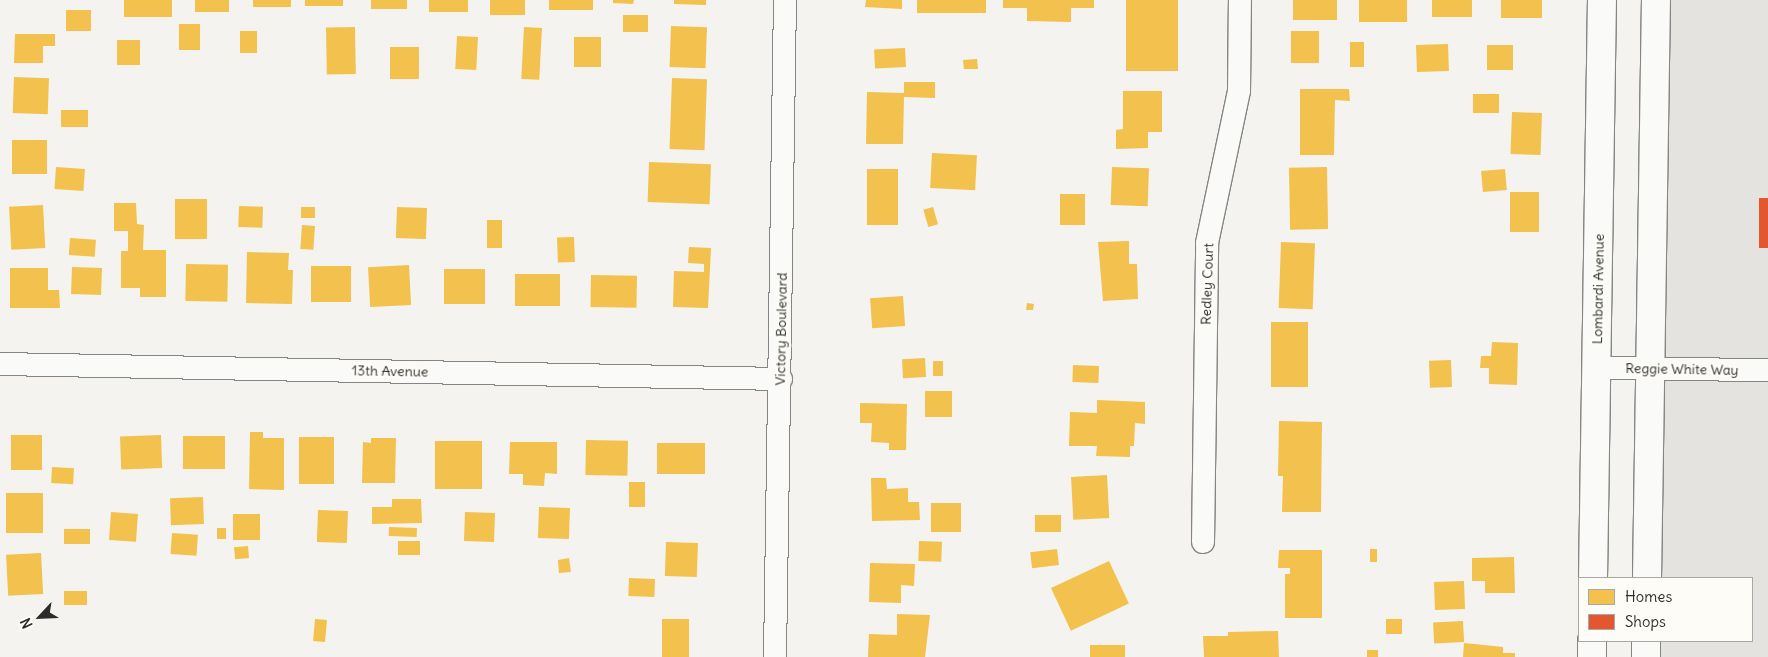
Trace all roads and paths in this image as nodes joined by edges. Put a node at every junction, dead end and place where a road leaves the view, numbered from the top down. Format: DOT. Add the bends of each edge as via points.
graph roads {
  1 [pos="785,0"];
  2 [pos="1240,0"];
  3 [pos="1602,0"];
  4 [pos="1656,0"];
  5 [pos="0,364"];
  6 [pos="1596,368"];
  7 [pos="1651,369"];
  8 [pos="1768,370"];
  9 [pos="781,379"];
  10 [pos="1203,542"];
  11 [pos="1593,577"];
  12 [pos="1647,577"];
  13 [pos="1592,642"];
  14 [pos="1646,642"];
  15 [pos="775,657"];
  16 [pos="1592,657"];
  17 [pos="1646,657"];
  1 -- 9 [label="street, Victory Boulevard"];
  2 -- 10 [label="street, Redley Court" via="1239,91 1207,243"];
  3 -- 6 [label="main road, Lombardi Avenue"];
  4 -- 7 [label="main road"];
  5 -- 9 [label="street, 13th Avenue"];
  6 -- 7 [label="street, Reggie White Way"];
  6 -- 11 [label="main road, Lombardi Avenue"];
  7 -- 8 [label="street, Reggie White Way"];
  7 -- 12 [label="main road"];
  9 -- 15 [label="street, Victory Boulevard"];
  13 -- 16 [label="main road"];
  14 -- 17 [label="main road"];
}
